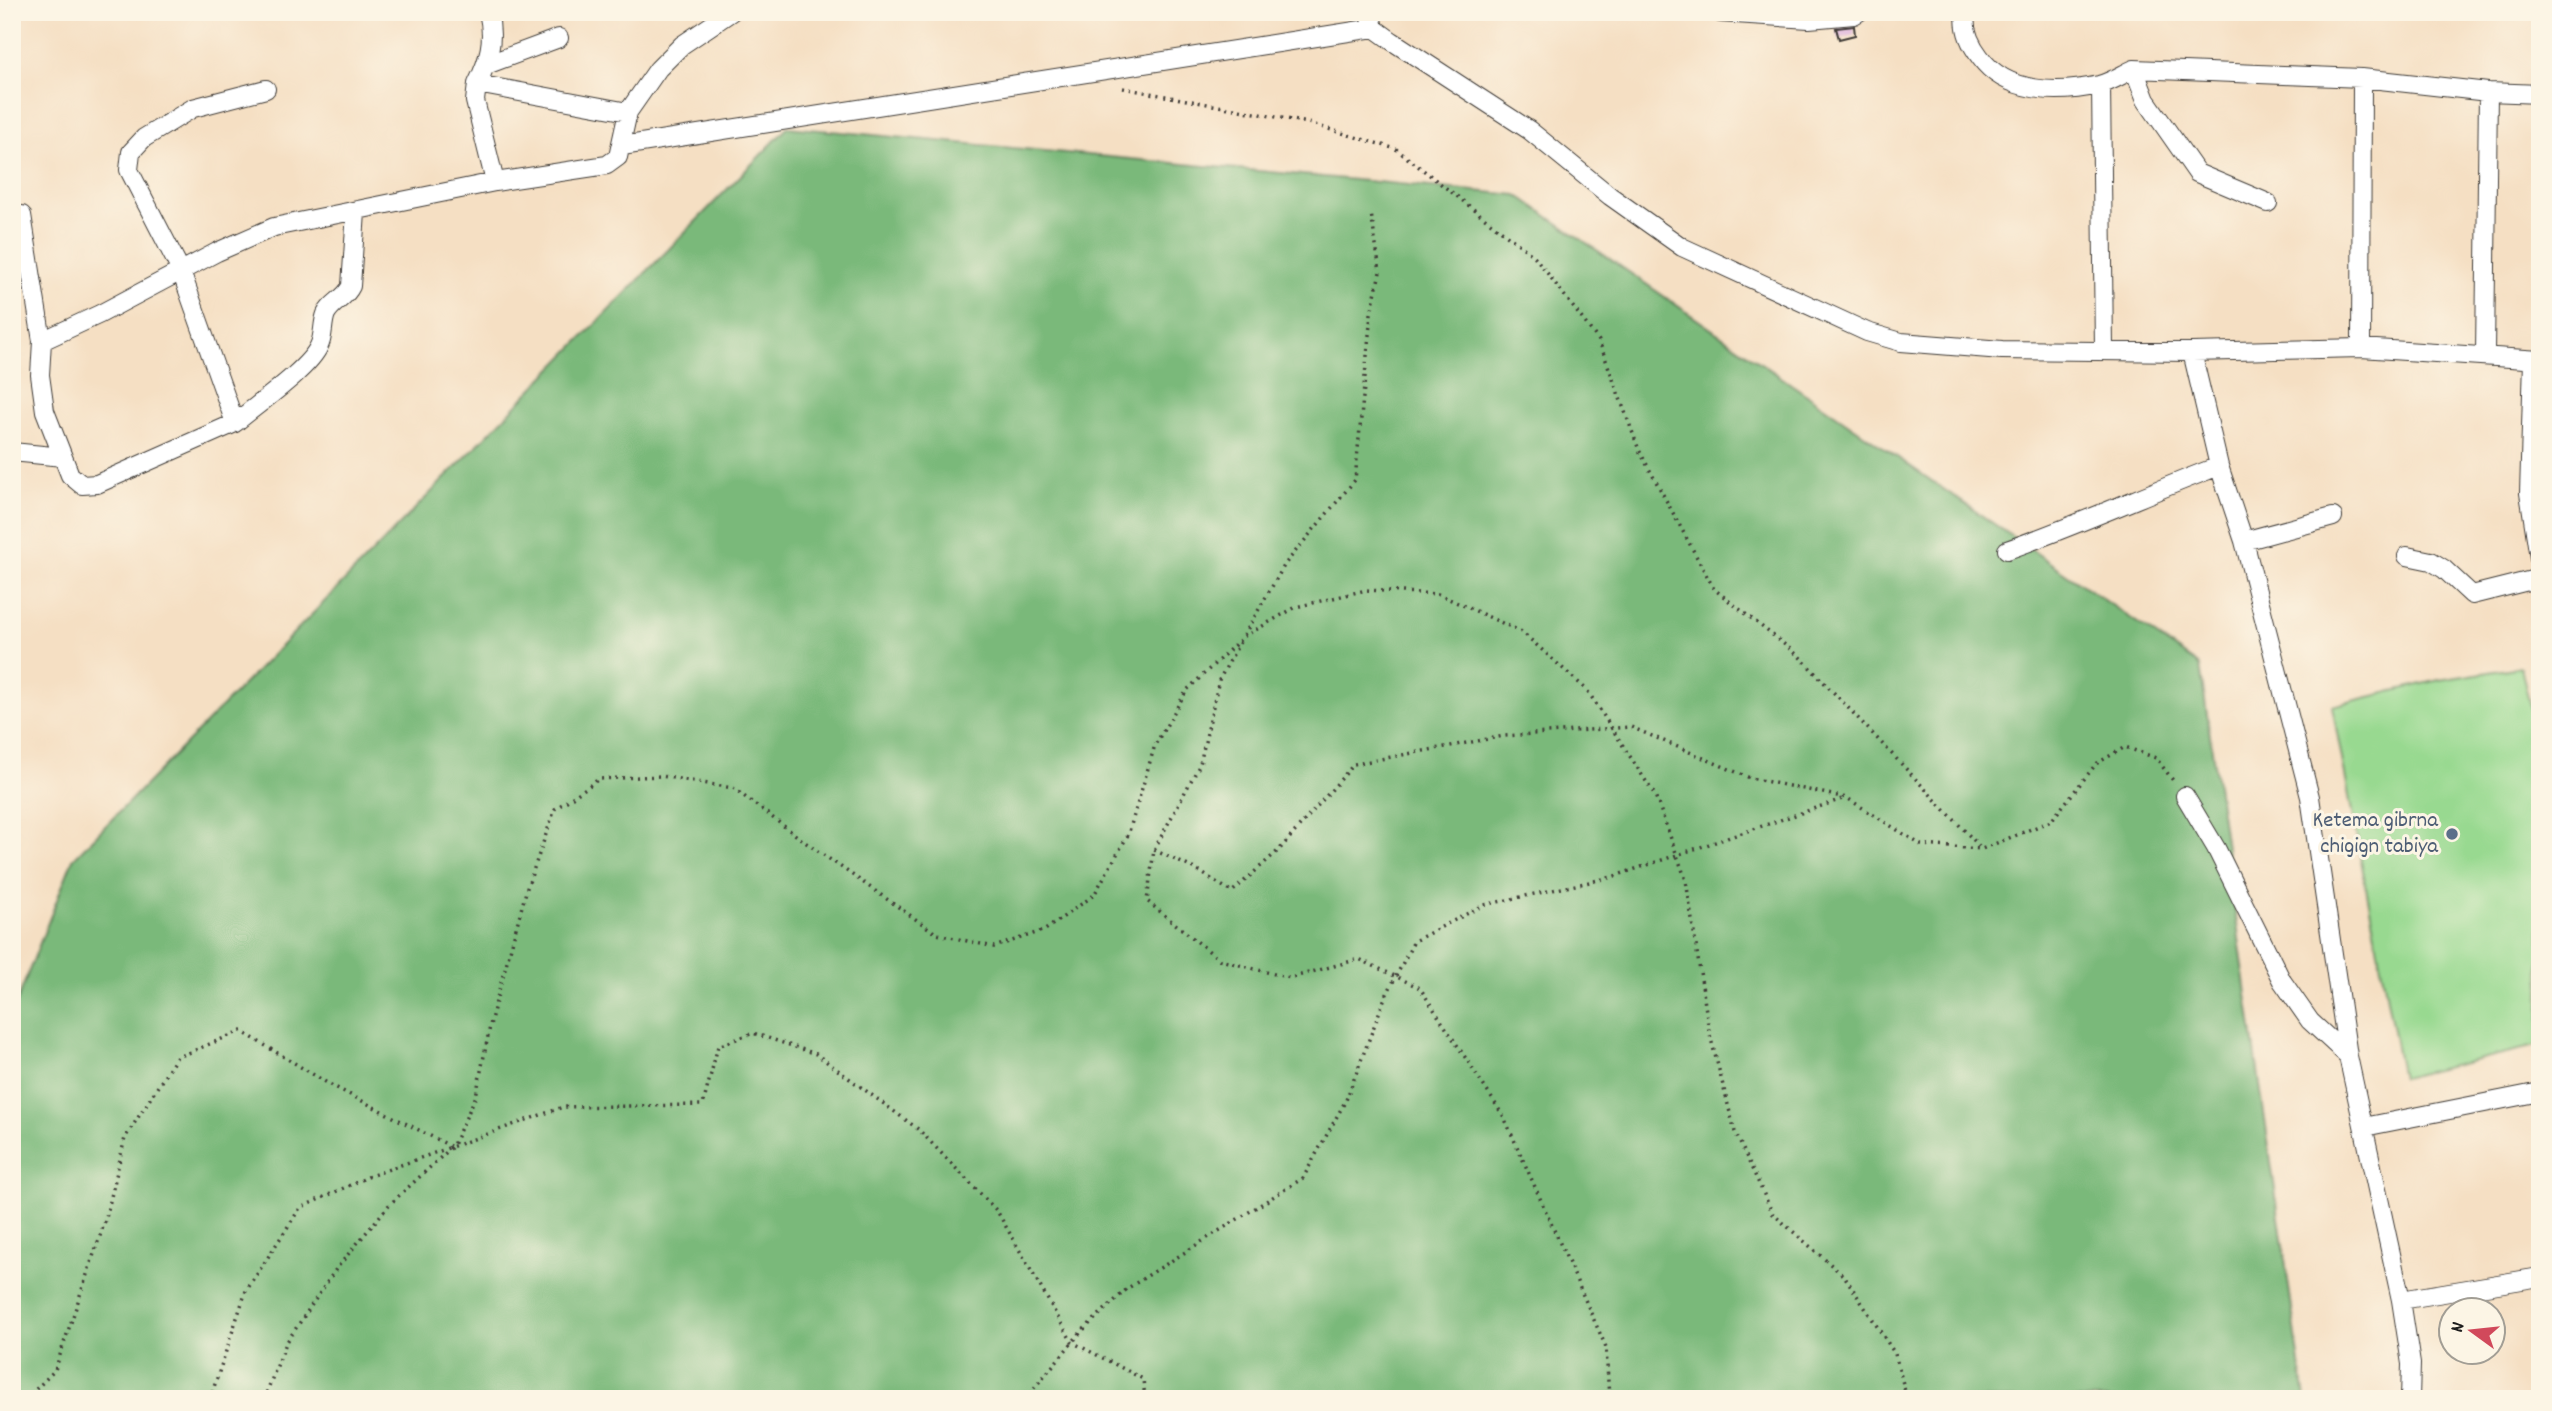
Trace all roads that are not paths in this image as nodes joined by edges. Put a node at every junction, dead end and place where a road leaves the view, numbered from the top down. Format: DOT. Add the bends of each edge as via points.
graph roads {
  1 [pos="488,12"];
  2 [pos="731,12"];
  3 [pos="1858,12"];
  4 [pos="1966,12"];
  5 [pos="1720,13"];
  6 [pos="1372,20"];
  7 [pos="559,38"];
  8 [pos="486,65"];
  9 [pos="2134,69"];
  10 [pos="2362,78"];
  11 [pos="477,84"];
  12 [pos="2101,85"];
  13 [pos="266,89"];
  14 [pos="2488,92"];
  15 [pos="2540,94"];
  16 [pos="628,112"];
  17 [pos="622,146"];
  18 [pos="495,182"];
  19 [pos="2268,203"];
  20 [pos="356,212"];
  21 [pos="22,215"];
  22 [pos="181,271"];
  23 [pos="42,341"];
  24 [pos="2361,348"];
  25 [pos="2104,351"];
  26 [pos="2192,352"];
  27 [pos="2485,355"];
  28 [pos="2537,360"];
  29 [pos="235,423"];
  30 [pos="12,452"];
  31 [pos="63,457"];
  32 [pos="2219,466"];
  33 [pos="2333,517"];
  34 [pos="2244,541"];
  35 [pos="2007,550"];
  36 [pos="2407,556"];
  37 [pos="2540,564"];
  38 [pos="2540,579"];
  39 [pos="2185,796"];
  40 [pos="2348,1056"];
  41 [pos="2540,1092"];
  42 [pos="2364,1127"];
  43 [pos="2540,1277"];
  44 [pos="2401,1300"];
  45 [pos="2410,1399"];
  1 -- 8 [label="street" via="492,28"];
  2 -- 16 [label="street" via="682,45 658,69"];
  3 -- 5 [label="street" via="1810,19"];
  4 -- 12 [label="street" via="1971,44 2003,80 2050,90"];
  6 -- 17 [label="street"];
  6 -- 25 [label="street" via="1392,41 1529,130 1682,247 1867,332 1901,342 1954,347"];
  7 -- 8 [label="street"];
  8 -- 11 [label="street"];
  9 -- 10 [label="street"];
  9 -- 12 [label="street"];
  9 -- 19 [label="street" via="2147,100 2197,173"];
  10 -- 14 [label="street"];
  10 -- 24 [label="street"];
  11 -- 16 [label="street"];
  11 -- 18 [label="street" via="475,101"];
  12 -- 25 [label="street"];
  13 -- 22 [label="street" via="193,108 144,138 131,152 129,170"];
  14 -- 15 [label="street"];
  14 -- 27 [label="street"];
  16 -- 17 [label="street"];
  17 -- 18 [label="street" via="618,157 607,165"];
  18 -- 20 [label="street"];
  20 -- 22 [label="street" via="274,227"];
  20 -- 29 [label="street" via="351,286 325,316 320,344 311,359"];
  21 -- 23 [label="street"];
  22 -- 23 [label="street"];
  22 -- 29 [label="street"];
  23 -- 31 [label="street" via="45,411"];
  24 -- 26 [label="street"];
  24 -- 27 [label="street"];
  25 -- 26 [label="street"];
  26 -- 32 [label="street"];
  27 -- 28 [label="street"];
  28 -- 37 [label="street" via="2529,493"];
  29 -- 31 [label="street" via="97,485 82,485 70,475"];
  30 -- 31 [label="street"];
  32 -- 34 [label="street"];
  32 -- 35 [label="street"];
  33 -- 34 [label="street"];
  34 -- 40 [label="street" via="2310,797"];
  36 -- 38 [label="street" via="2431,561 2472,595"];
  39 -- 40 [label="street" via="2282,981 2310,1021"];
  40 -- 42 [label="street"];
  41 -- 42 [label="street"];
  42 -- 44 [label="street"];
  43 -- 44 [label="street"];
  44 -- 45 [label="street" via="2411,1364"];
}
